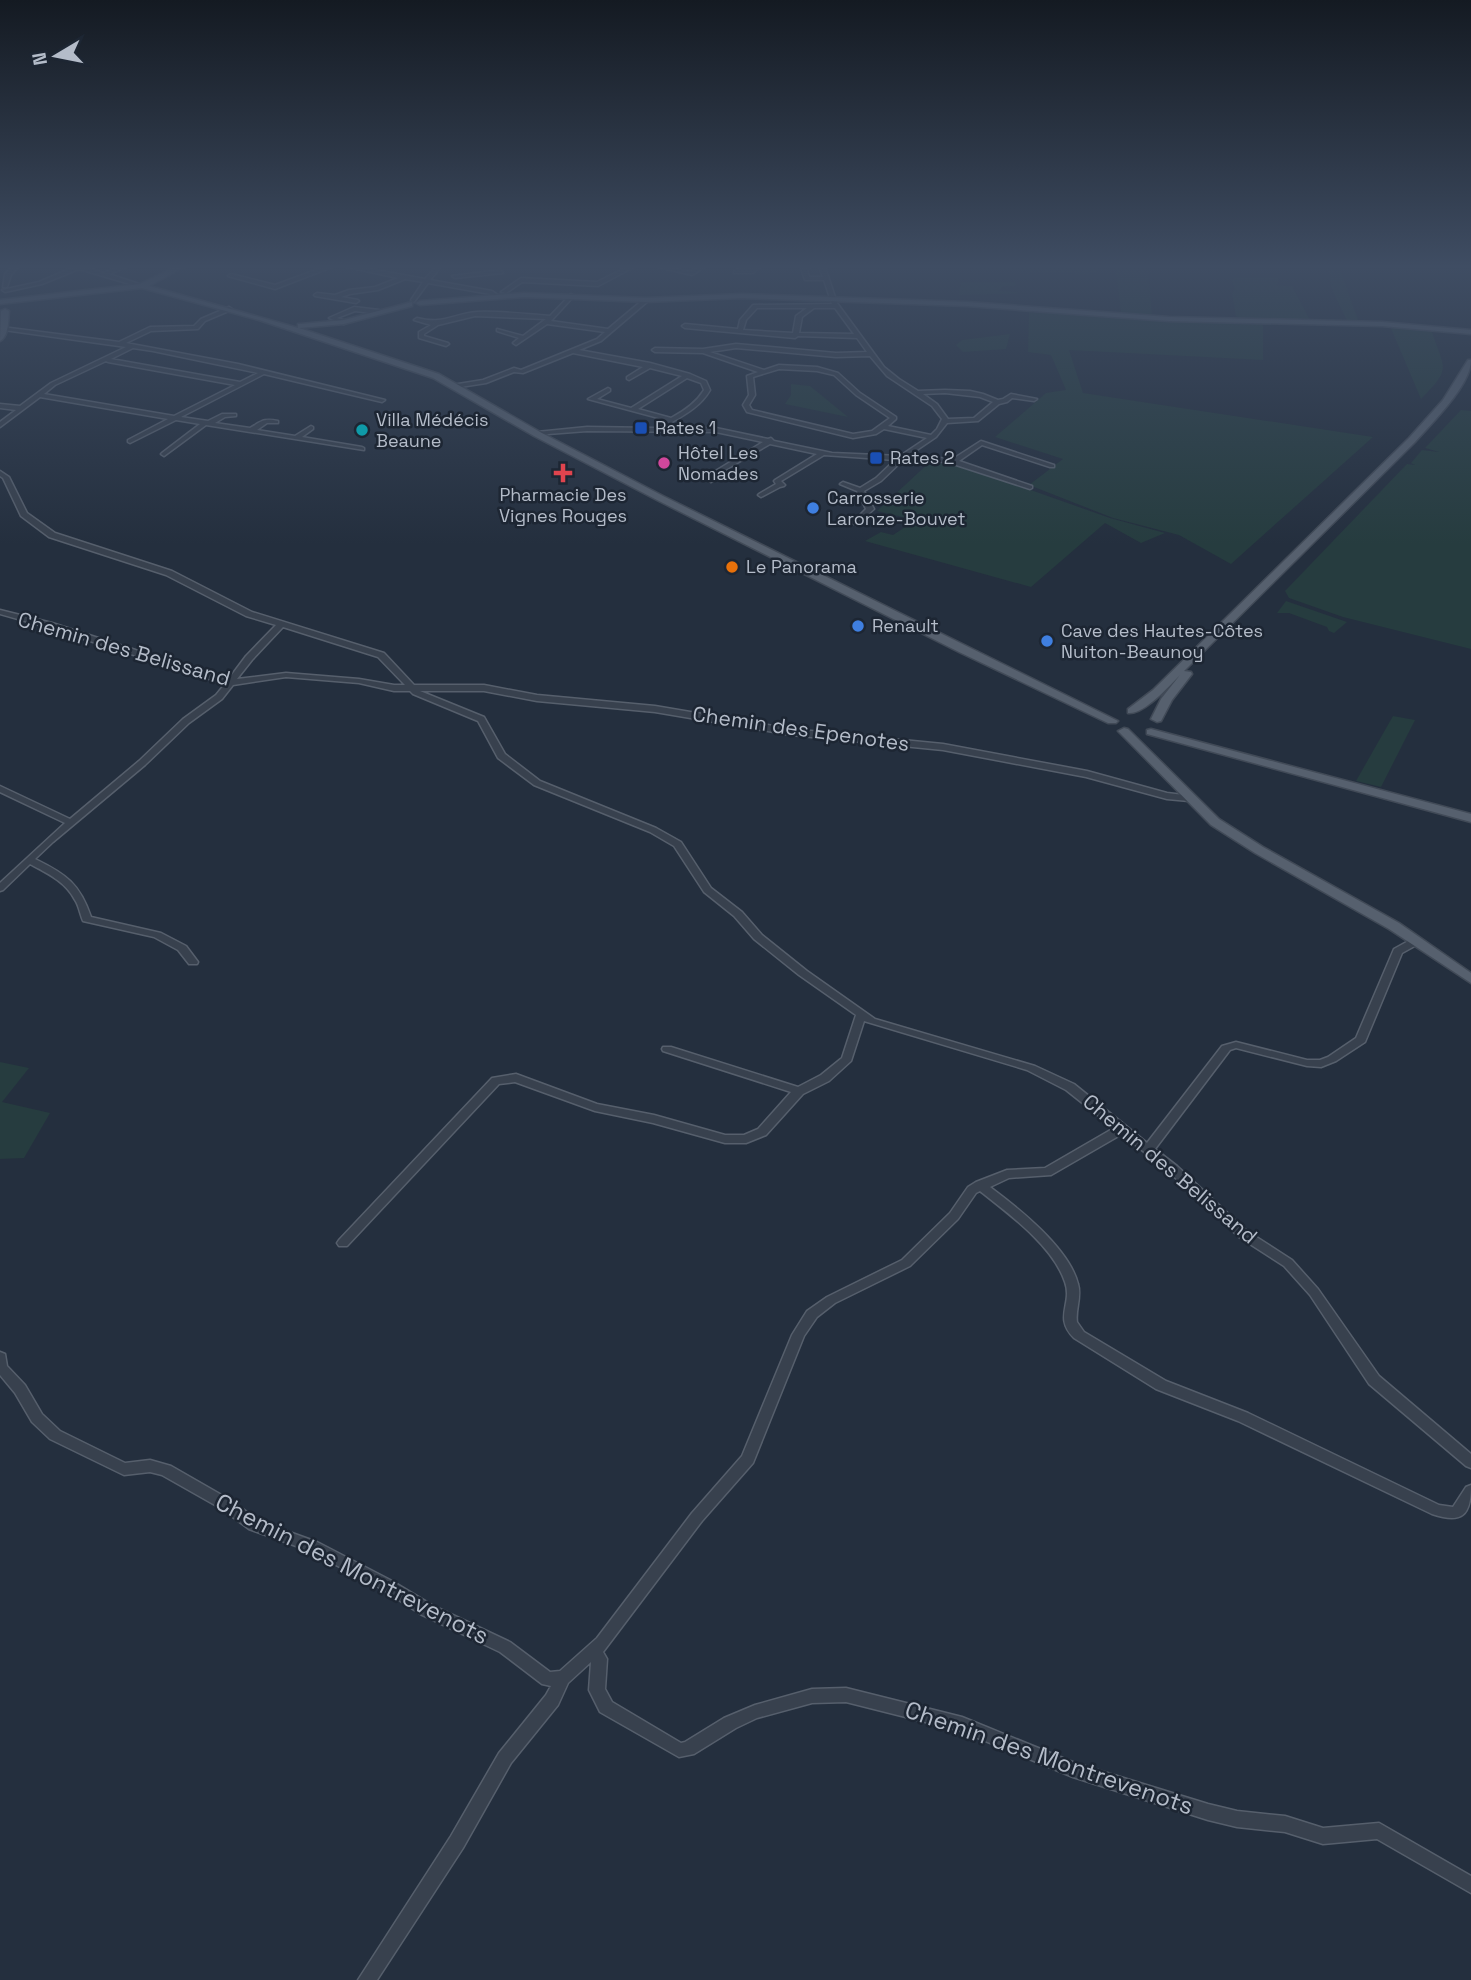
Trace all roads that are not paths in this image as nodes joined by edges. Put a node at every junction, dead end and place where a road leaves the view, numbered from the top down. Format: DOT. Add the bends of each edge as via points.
graph roads {
  1 [pos="203,359"];
  2 [pos="388,359"];
  3 [pos="552,359"];
  4 [pos="608,359"];
  5 [pos="643,359"];
  6 [pos="728,359"];
  7 [pos="876,359"];
  8 [pos="108,360"];
  9 [pos="1471,362"];
  10 [pos="639,363"];
  11 [pos="650,365"];
  12 [pos="762,371"];
  13 [pos="262,373"];
  14 [pos="1471,374"];
  15 [pos="688,375"];
  16 [pos="629,378"];
  17 [pos="240,384"];
  18 [pos="454,386"];
  19 [pos="608,390"];
  20 [pos="914,393"];
  21 [pos="1452,393"];
  22 [pos="38,395"];
  23 [pos="1034,399"];
  24 [pos="382,400"];
  25 [pos="997,402"];
  26 [pos="0,406"];
  27 [pos="19,408"];
  28 [pos="632,410"];
  29 [pos="644,413"];
  30 [pos="234,415"];
  31 [pos="175,418"];
  32 [pos="670,421"];
  33 [pos="946,421"];
  34 [pos="276,422"];
  35 [pos="206,424"];
  36 [pos="0,425"];
  37 [pos="884,427"];
  38 [pos="311,428"];
  39 [pos="623,429"];
  40 [pos="655,429"];
  41 [pos="678,429"];
  42 [pos="251,431"];
  43 [pos="537,434"];
  44 [pos="931,437"];
  45 [pos="296,438"];
  46 [pos="771,440"];
  47 [pos="130,441"];
  48 [pos="362,449"];
  49 [pos="823,453"];
  50 [pos="164,454"];
  51 [pos="902,457"];
  52 [pos="955,461"];
  53 [pos="1052,466"];
  54 [pos="0,473"];
  55 [pos="711,480"];
  56 [pos="843,484"];
  57 [pos="1030,488"];
  58 [pos="860,490"];
  59 [pos="761,495"];
  60 [pos="856,523"];
  61 [pos="1277,575"];
  62 [pos="0,612"];
  63 [pos="280,625"];
  64 [pos="229,683"];
  65 [pos="409,686"];
  66 [pos="1121,715"];
  67 [pos="1153,727"];
  68 [pos="1124,732"];
  69 [pos="1147,755"];
  70 [pos="0,789"];
  71 [pos="1189,798"];
  72 [pos="1471,818"];
  73 [pos="72,822"];
  74 [pos="31,860"];
  75 [pos="0,888"];
  76 [pos="1416,941"];
  77 [pos="193,962"];
  78 [pos="1471,979"];
  79 [pos="861,1016"];
  80 [pos="667,1049"];
  81 [pos="799,1091"];
  82 [pos="1122,1129"];
  83 [pos="1148,1150"];
  84 [pos="980,1185"];
  85 [pos="343,1243"];
  86 [pos="0,1357"];
  87 [pos="1471,1462"];
  88 [pos="1471,1491"];
  89 [pos="593,1652"];
  90 [pos="563,1678"];
  91 [pos="1471,1885"];
  92 [pos="366,1980"];
  1 -- 13 [label="street"];
  2 -- 18 [label="main road"];
  3 -- 18 [label="street" via="521,372"];
  4 -- 10 [label="street"];
  5 -- 10 [label="street"];
  6 -- 12 [label="street"];
  7 -- 20 [label="street" via="891,378"];
  8 -- 17 [label="street"];
  8 -- 22 [label="street"];
  9 -- 21 [label="main road"];
  10 -- 11 [label="street"];
  11 -- 15 [label="street"];
  11 -- 16 [label="street"];
  12 -- 37 [label="street" via="789,367 836,374 893,416"];
  12 -- 37 [label="street" via="750,378 753,391 746,406 752,412 848,435 866,435"];
  13 -- 17 [label="street"];
  13 -- 24 [label="street"];
  14 -- 21 [label="main road"];
  15 -- 28 [label="street"];
  15 -- 32 [label="street" via="704,382 705,393"];
  17 -- 31 [label="street"];
  18 -- 43 [label="main road"];
  19 -- 28 [label="street" via="591,399"];
  20 -- 25 [label="street" via="958,393"];
  20 -- 33 [label="street" via="940,410"];
  21 -- 61 [label="main road" via="1419,433"];
  22 -- 27 [label="street"];
  22 -- 31 [label="street"];
  23 -- 25 [label="street" via="1011,396"];
  25 -- 33 [label="street" via="976,420"];
  26 -- 27 [label="street"];
  27 -- 36 [label="street"];
  28 -- 29 [label="street"];
  29 -- 32 [label="street"];
  29 -- 39 [label="street"];
  30 -- 35 [label="street"];
  31 -- 35 [label="street"];
  31 -- 47 [label="street"];
  32 -- 40 [label="street"];
  32 -- 41 [label="street"];
  33 -- 44 [label="street"];
  34 -- 42 [label="street" via="266,421"];
  35 -- 42 [label="street"];
  35 -- 50 [label="street"];
  37 -- 44 [label="street"];
  38 -- 45 [label="street"];
  39 -- 40 [label="street"];
  39 -- 43 [label="street"];
  40 -- 41 [label="street"];
  41 -- 46 [label="street" via="716,429"];
  42 -- 45 [label="street"];
  43 -- 66 [label="main road" via="1062,698"];
  44 -- 51 [label="street"];
  45 -- 48 [label="street"];
  46 -- 49 [label="street"];
  46 -- 55 [label="street"];
  49 -- 51 [label="street"];
  49 -- 59 [label="street"];
  51 -- 52 [label="street"];
  51 -- 58 [label="street"];
  52 -- 53 [label="street" via="981,443"];
  52 -- 57 [label="street"];
  54 -- 63 [label="street" via="24,514 52,535 169,573"];
  56 -- 58 [label="street"];
  58 -- 60 [label="street" via="870,509"];
  61 -- 66 [label="main road" via="1157,692"];
  61 -- 67 [label="main road" via="1181,680"];
  62 -- 64 [label="street, Chemin des Belissand"];
  63 -- 64 [label="street"];
  63 -- 65 [label="street" via="381,655"];
  64 -- 65 [label="street, Chemin des Belissand" via="286,675"];
  64 -- 73 [label="street" via="219,697"];
  65 -- 71 [label="street, Chemin des Epenotes" via="484,688 791,732 943,747"];
  65 -- 79 [label="street, Chemin des Belissand" via="481,719 501,756 537,783 678,844 707,890 803,974"];
  66 -- 67 [label="main road" via="1146,713"];
  66 -- 68 [label="main road" via="1115,727"];
  67 -- 68 [label="main road"];
  67 -- 69 [label="main road" via="1142,745"];
  67 -- 72 [label="main road"];
  68 -- 69 [label="main road"];
  69 -- 71 [label="main road"];
  70 -- 73 [label="street"];
  71 -- 76 [label="main road" via="1231,832"];
  73 -- 74 [label="street"];
  74 -- 75 [label="street"];
  74 -- 77 [label="street" via="69,886 87,919 157,934 175,943"];
  76 -- 78 [label="main road"];
  76 -- 83 [label="street" via="1398,951 1361,1040 1321,1064 1236,1045 1226,1048"];
  79 -- 81 [label="street" via="847,1059 825,1078"];
  79 -- 82 [label="street, Chemin des Belissand" via="1031,1068 1070,1087"];
  80 -- 81 [label="street"];
  81 -- 85 [label="street" via="762,1132 736,1140 594,1107 506,1078 496,1082"];
  82 -- 83 [label="street, Chemin des Belissand"];
  82 -- 84 [label="street" via="1047,1172 1007,1174"];
  83 -- 87 [label="street, Chemin des Belissand" via="1243,1234 1288,1263 1314,1292 1374,1380"];
  84 -- 88 [label="street" via="1024,1219 1063,1267 1073,1288 1068,1318 1079,1335 1161,1385 1287,1437 1437,1510 1456,1513"];
  84 -- 89 [label="street" via="906,1263 812,1314 798,1335 748,1459"];
  86 -- 90 [label="street, Chemin des Montrevenots" via="1,1367 37,1418 55,1435 124,1469 150,1466 166,1470 254,1525 339,1559 427,1610 505,1647 547,1679"];
  89 -- 90 [label="street"];
  89 -- 91 [label="street, Chemin des Montrevenots" via="599,1659 597,1690 606,1707 679,1750 755,1712 812,1696 846,1695 962,1724 1073,1770 1208,1812 1285,1824 1323,1836 1379,1831"];
  90 -- 92 [label="street" via="552,1700 505,1758 457,1842"];
}
